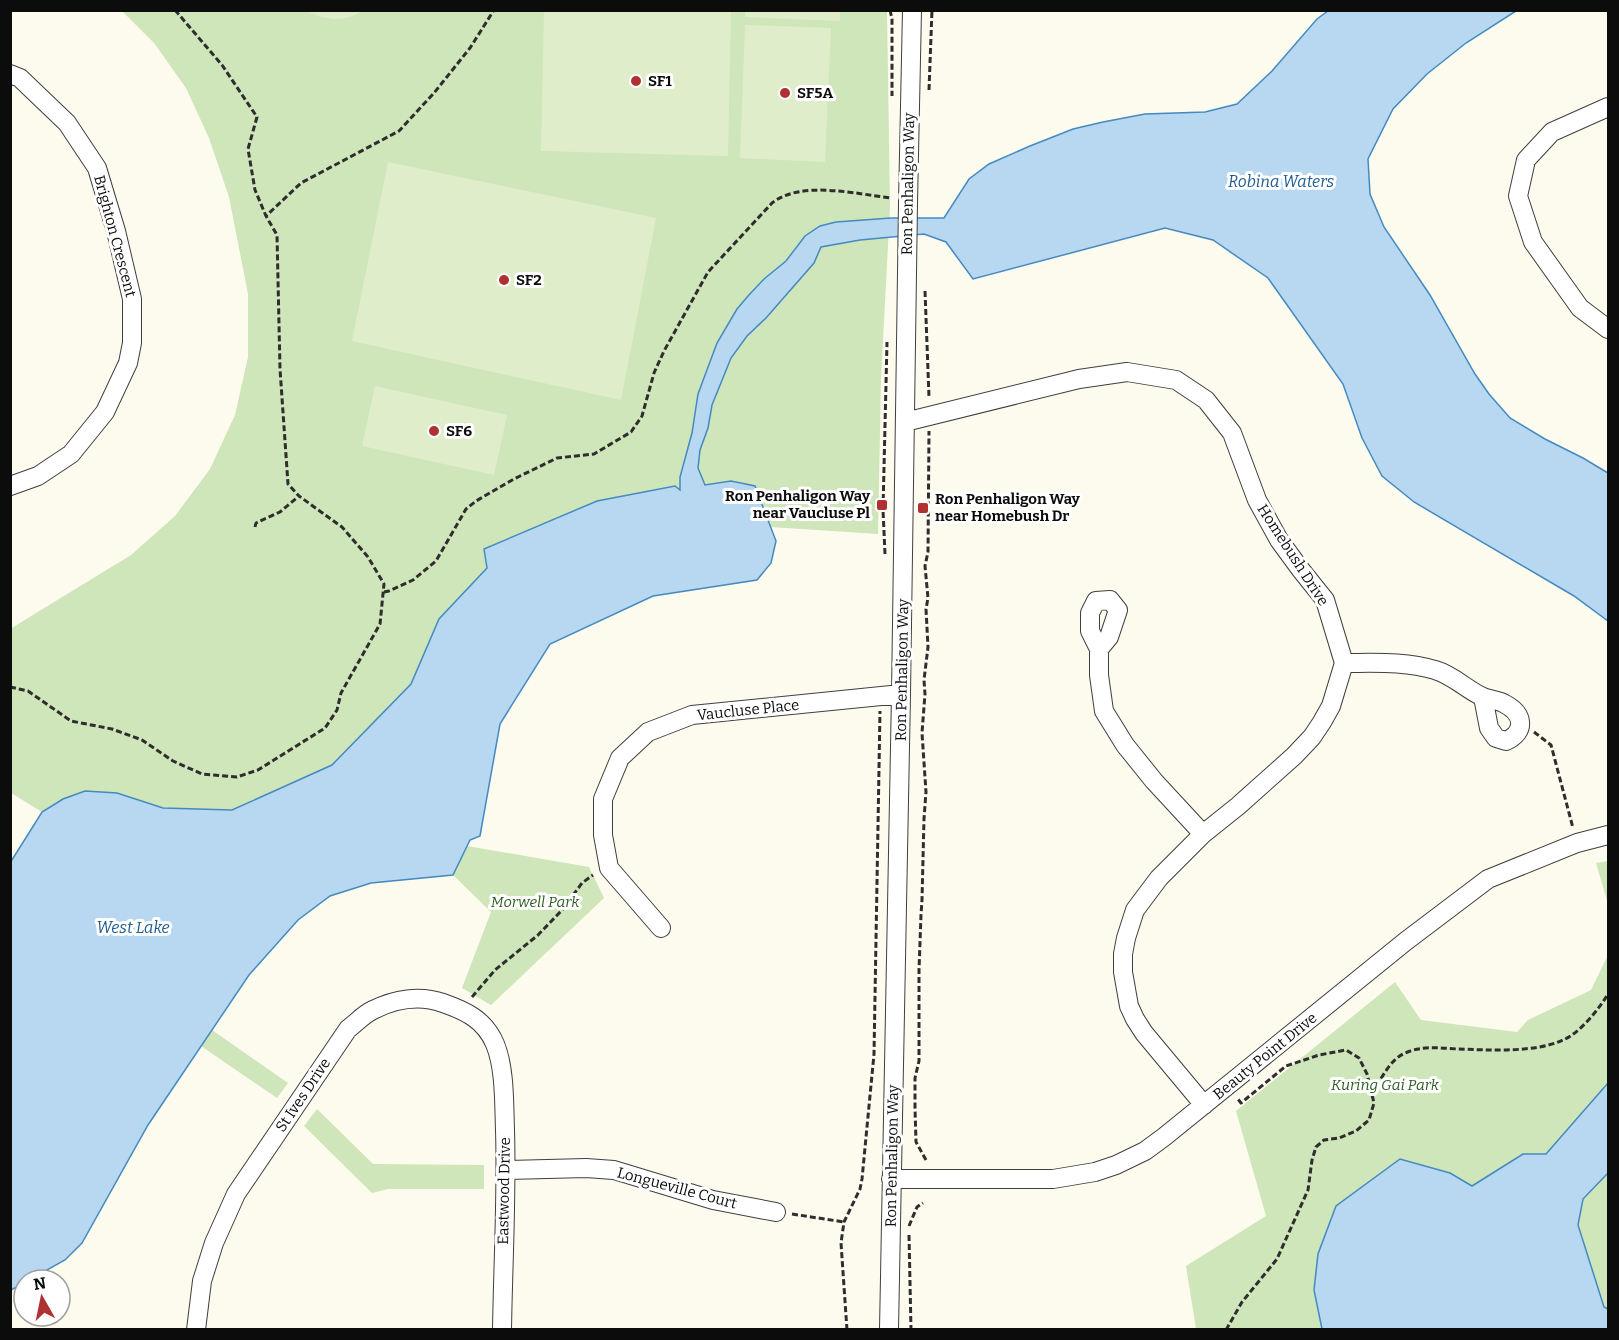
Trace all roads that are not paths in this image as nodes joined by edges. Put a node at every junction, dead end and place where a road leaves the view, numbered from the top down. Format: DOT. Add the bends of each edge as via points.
graph roads {
  1 [pos="912,10"];
  2 [pos="10,74"];
  3 [pos="1608,107"];
  4 [pos="1608,329"];
  5 [pos="905,422"];
  6 [pos="10,486"];
  7 [pos="1099,649"];
  8 [pos="1344,663"];
  9 [pos="902,694"];
  10 [pos="1483,697"];
  11 [pos="1203,834"];
  12 [pos="1608,836"];
  13 [pos="661,928"];
  14 [pos="498,1054"];
  15 [pos="1204,1106"];
  16 [pos="506,1170"];
  17 [pos="891,1179"];
  18 [pos="776,1212"];
  19 [pos="196,1329"];
  20 [pos="502,1329"];
  21 [pos="889,1329"];
  1 -- 5 [label="street, Ron Penhaligon Way" via="902,201 907,249"];
  2 -- 6 [label="street, Brighton Crescent" via="20,78 67,123 98,168 132,299 132,343 128,363 105,412 70,454 38,476"];
  3 -- 4 [label="street" via="1552,132 1526,160 1518,196 1533,242 1580,308"];
  5 -- 8 [label="street, Homebush Drive" via="1127,372 1176,380 1206,399 1232,433 1257,500 1279,540 1325,600"];
  5 -- 9 [label="street, Ron Penhaligon Way"];
  7 -- 11 [label="street" via="1104,711 1125,745"];
  8 -- 10 [label="street" via="1400,663 1437,670"];
  8 -- 11 [label="street" via="1331,706 1312,737 1274,775"];
  9 -- 13 [label="street, Vaucluse Place" via="692,715 648,732 620,758 603,799 603,835 609,868"];
  9 -- 17 [label="street, Ron Penhaligon Way"];
  10 -- 10 [label="street" via="1489,728 1496,738 1514,738 1520,730 1516,711"];
  11 -- 15 [label="street" via="1159,878 1135,910 1123,954 1125,987 1135,1019"];
  12 -- 15 [label="street, Beauty Point Drive" via="1577,843 1488,879"];
  14 -- 16 [label="street, Eastwood Drive"];
  14 -- 19 [label="street, St Ives Drive" via="477,1019 464,1010 431,999 400,1000 371,1010 348,1029 236,1194 202,1281"];
  15 -- 17 [label="street, Beauty Point Drive" via="1145,1151 1095,1172 1053,1179"];
  16 -- 18 [label="street, Longueville Court" via="615,1170 713,1200"];
  16 -- 20 [label="street, Eastwood Drive"];
  17 -- 21 [label="street, Ron Penhaligon Way"];
}
